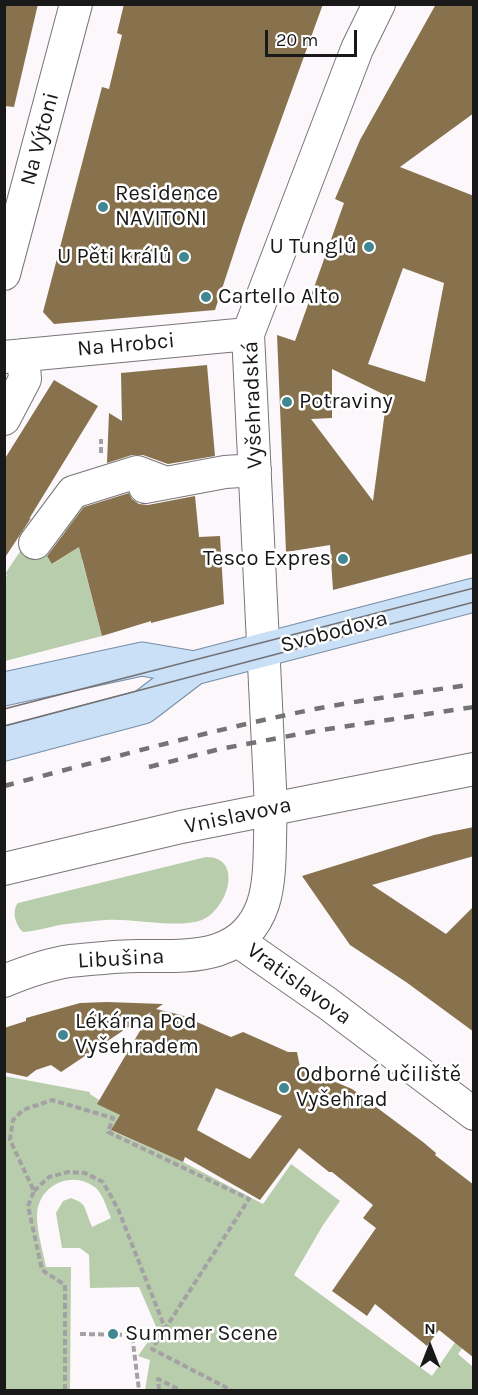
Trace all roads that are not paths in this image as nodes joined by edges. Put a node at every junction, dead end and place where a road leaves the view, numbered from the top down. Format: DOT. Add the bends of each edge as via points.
graph roads {
  1 [pos="76,4"];
  2 [pos="379,4"];
  3 [pos="4,274"];
  4 [pos="248,334"];
  5 [pos="14,356"];
  6 [pos="4,419"];
  7 [pos="255,470"];
  8 [pos="35,543"];
  9 [pos="474,595"];
  10 [pos="264,650"];
  11 [pos="194,668"];
  12 [pos="4,689"];
  13 [pos="4,744"];
  14 [pos="474,769"];
  15 [pos="271,808"];
  16 [pos="4,869"];
  17 [pos="238,940"];
  18 [pos="4,981"];
  19 [pos="474,1114"];
  1 -- 3 [label="street, Na Výtoni"];
  2 -- 4 [label="street, Vyšehradská" via="357,49"];
  4 -- 5 [label="street, Na Hrobci"];
  4 -- 7 [label="street, Vyšehradská"];
  5 -- 6 [label="street" via="25,379"];
  7 -- 8 [label="street" via="155,485 137,472 73,492"];
  7 -- 10 [label="street, Vyšehradská"];
  9 -- 10 [label="main road, Svobodova"];
  10 -- 11 [label="main road, Svobodova"];
  10 -- 15 [label="street, Vyšehradská"];
  11 -- 12 [label="main road, Svobodova" via="142,659"];
  11 -- 13 [label="main road, Svobodova" via="143,707"];
  14 -- 15 [label="street, Vnislavova"];
  15 -- 16 [label="street, Vnislavova"];
  15 -- 17 [label="street, Vratislavova" via="269,881 264,904"];
  17 -- 18 [label="street, Libušina" via="217,952 199,956 70,962"];
  17 -- 19 [label="street, Vratislavova"];
}
